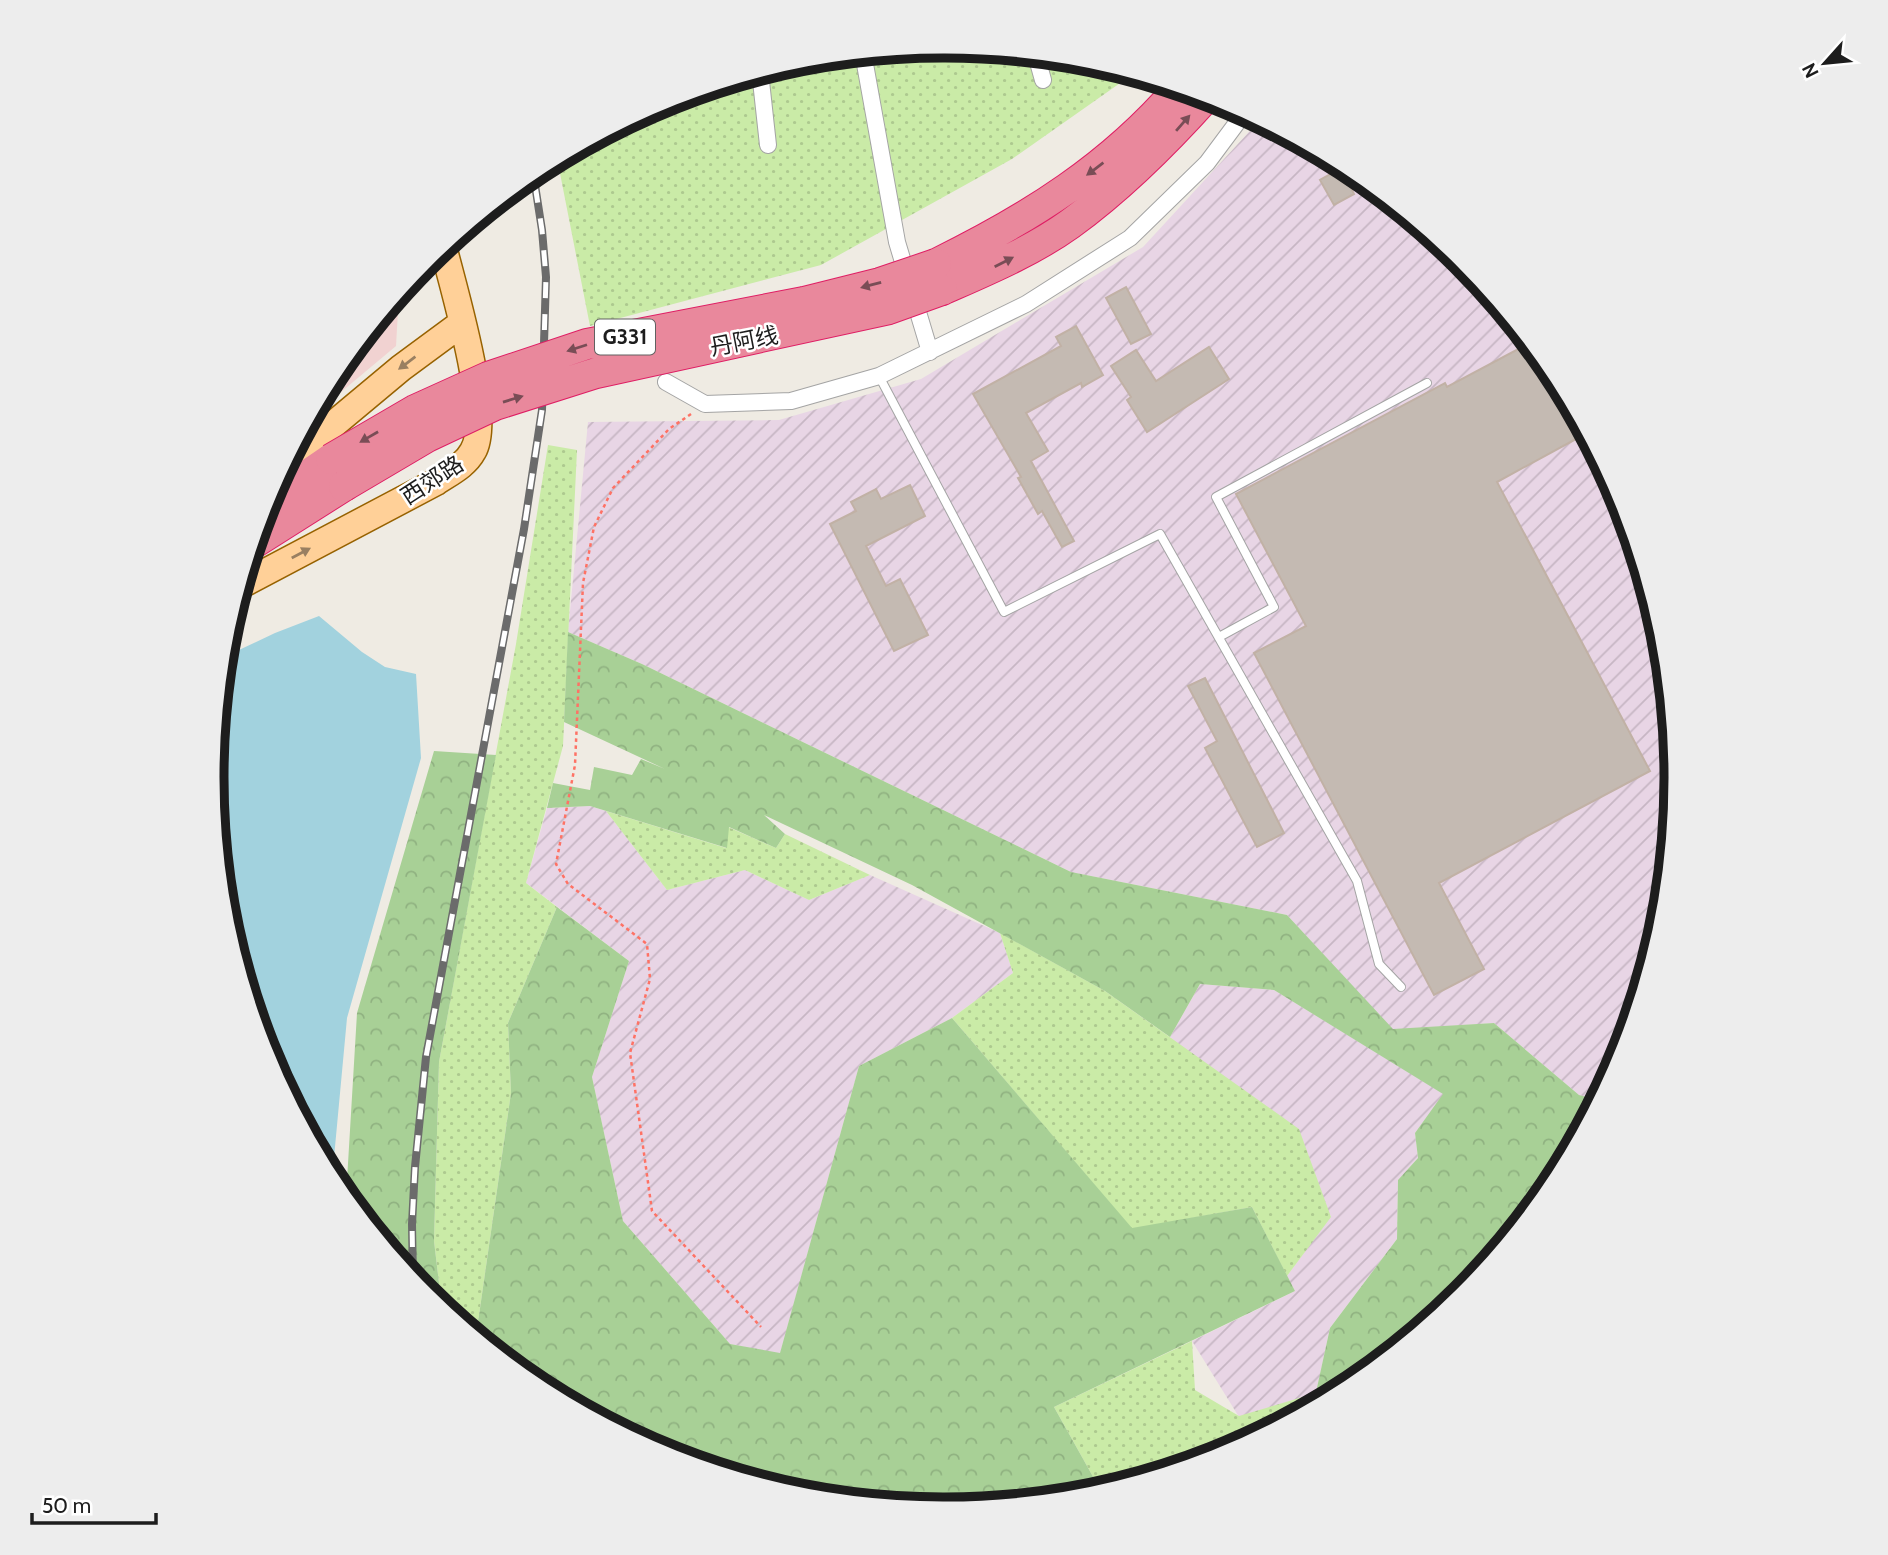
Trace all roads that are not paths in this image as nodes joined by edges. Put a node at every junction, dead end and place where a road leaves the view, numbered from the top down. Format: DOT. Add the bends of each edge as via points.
graph roads {
  1 [pos="865,62"];
  2 [pos="1039,64"];
  3 [pos="1043,80"];
  4 [pos="761,81"];
  5 [pos="1172,95"];
  6 [pos="1199,105"];
  7 [pos="1238,121"];
  8 [pos="768,145"];
  9 [pos="446,258"];
  10 [pos="939,277"];
  11 [pos="462,323"];
  12 [pos="930,352"];
  13 [pos="879,376"];
  14 [pos="666,382"];
  15 [pos="1427,383"];
  16 [pos="303,450"];
  17 [pos="282,494"];
  18 [pos="266,535"];
  19 [pos="252,579"];
  20 [pos="1219,637"];
  21 [pos="1401,987"];
  1 -- 12 [label="street" via="897,242"];
  2 -- 3 [label="street"];
  4 -- 8 [label="street"];
  5 -- 10 [label="highway, 丹阿线 / G331, one-way" via="1108,159"];
  10 -- 6 [label="highway, 丹阿线 / G331, one-way" via="1005,262 1068,225 1168,140"];
  7 -- 12 [label="street" via="1207,163 1130,238 1026,304"];
  9 -- 11 [label="main road, 西郊路"];
  10 -- 17 [label="highway, 丹阿线 / G331, one-way, bridge" via="880,283 587,344 415,410 331,459"];
  18 -- 10 [label="highway, 丹阿线 / G331, one-way, bridge" via="427,438 495,405 596,373 888,309"];
  11 -- 16 [label="main road, one-way"];
  19 -- 11 [label="main road, 西郊路, one-way" via="462,465 474,450 478,428"];
  12 -- 13 [label="street"];
  13 -- 14 [label="street" via="791,401 705,404"];
  13 -- 20 [label="lane" via="1004,612 1160,534"];
  15 -- 20 [label="lane" via="1216,497 1274,607"];
  20 -- 21 [label="lane" via="1357,881 1379,964"];
}
